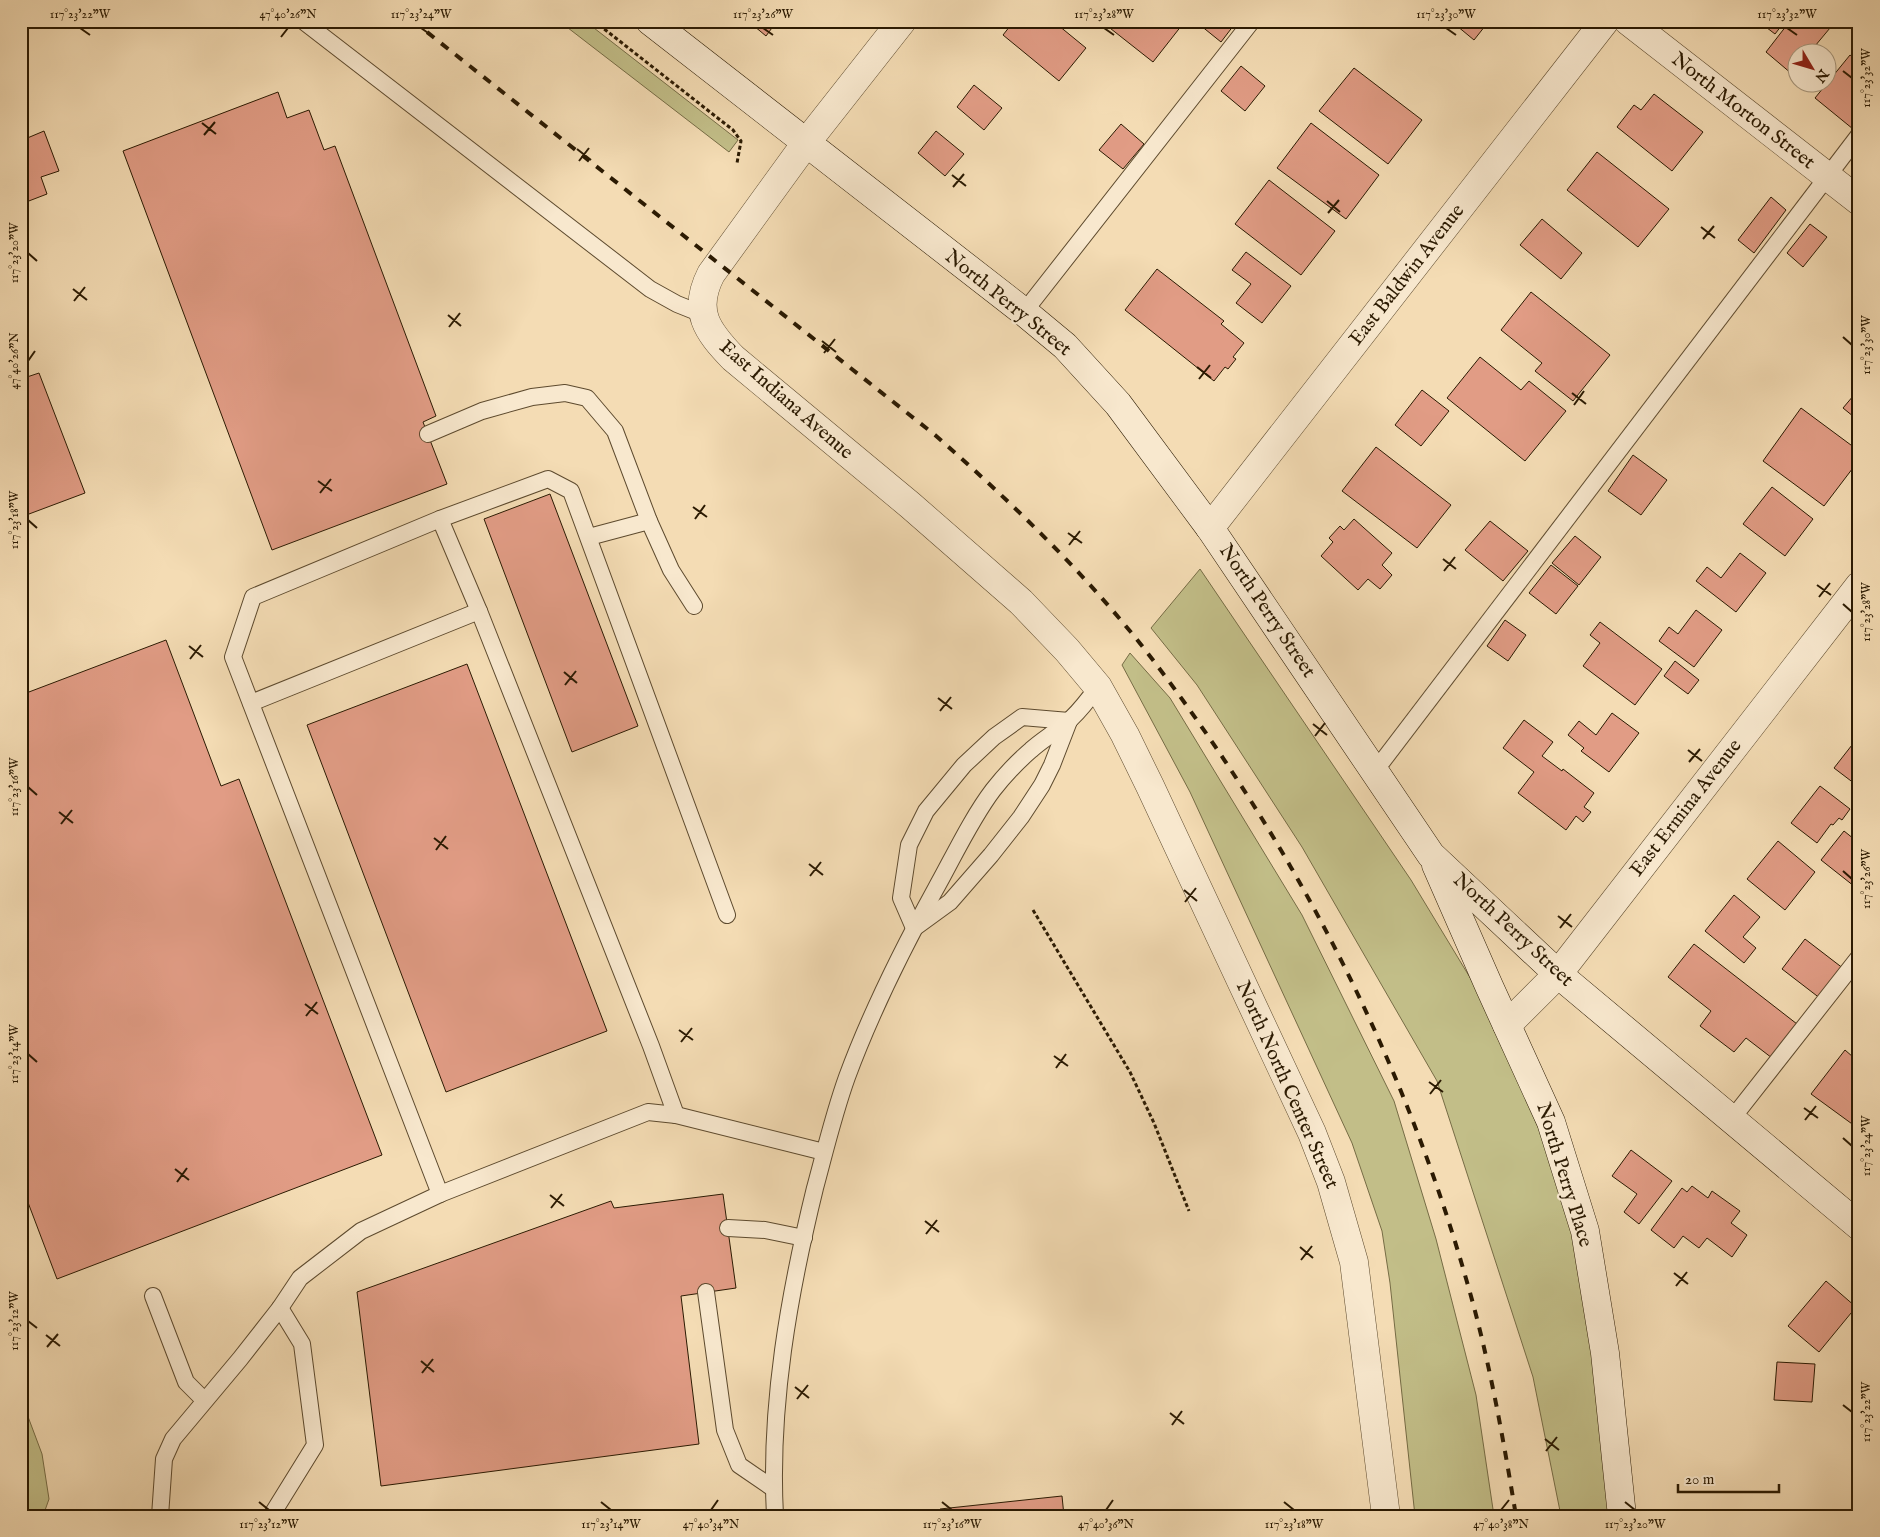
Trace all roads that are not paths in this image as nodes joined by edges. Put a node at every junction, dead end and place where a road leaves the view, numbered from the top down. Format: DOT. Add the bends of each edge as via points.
graph roads {
  1 [pos="303,21"];
  2 [pos="650,21"];
  3 [pos="902,21"];
  4 [pos="1252,21"];
  5 [pos="1605,21"];
  6 [pos="1628,21"];
  7 [pos="1859,135"];
  8 [pos="806,144"];
  9 [pos="1826,176"];
  10 [pos="1859,201"];
  11 [pos="1024,312"];
  12 [pos="702,314"];
  13 [pos="428,434"];
  14 [pos="440,519"];
  15 [pos="649,520"];
  16 [pos="1210,528"];
  17 [pos="589,537"];
  18 [pos="1859,586"];
  19 [pos="694,606"];
  20 [pos="479,611"];
  21 [pos="1098,687"];
  22 [pos="251,703"];
  23 [pos="1070,721"];
  24 [pos="1125,735"];
  25 [pos="1375,770"];
  26 [pos="1431,854"];
  27 [pos="727,916"];
  28 [pos="914,928"];
  29 [pos="1859,956"];
  30 [pos="1558,974"];
  31 [pos="1507,1026"];
  32 [pos="676,1115"];
  33 [pos="1731,1120"];
  34 [pos="824,1152"];
  35 [pos="440,1194"];
  36 [pos="1859,1226"];
  37 [pos="728,1228"];
  38 [pos="804,1238"];
  39 [pos="706,1292"];
  40 [pos="153,1296"];
  41 [pos="280,1308"];
  42 [pos="204,1400"];
  43 [pos="774,1489"];
  44 [pos="160,1516"];
  45 [pos="272,1516"];
  46 [pos="775,1516"];
  47 [pos="1386,1516"];
  48 [pos="1622,1516"];
  1 -- 12 [label="lane" via="650,289"];
  2 -- 8 [label="street, North Perry Street"];
  3 -- 8 [label="street"];
  4 -- 11 [label="lane"];
  5 -- 16 [label="street, East Baldwin Avenue"];
  6 -- 9 [label="street, North Morton Street"];
  7 -- 9 [label="lane"];
  8 -- 11 [label="street, North Perry Street"];
  8 -- 12 [label="street" via="711,274 703,291"];
  9 -- 10 [label="street, North Morton Street"];
  9 -- 25 [label="lane"];
  11 -- 16 [label="street, North Perry Street" via="1064,346 1118,404"];
  12 -- 21 [label="street, East Indiana Avenue" via="710,331 733,358 988,572 1068,650"];
  13 -- 15 [label="lane" via="482,412 532,397 565,393 586,398 615,431"];
  14 -- 17 [label="lane" via="548,479 571,491"];
  14 -- 20 [label="lane"];
  14 -- 22 [label="lane" via="253,596 233,657"];
  15 -- 17 [label="lane"];
  15 -- 19 [label="lane" via="672,570"];
  16 -- 25 [label="street, North Perry Street"];
  17 -- 27 [label="lane"];
  18 -- 30 [label="street, East Ermina Avenue"];
  20 -- 22 [label="lane"];
  20 -- 32 [label="lane"];
  21 -- 23 [label="lane"];
  21 -- 24 [label="street, East Indiana Avenue"];
  22 -- 35 [label="lane"];
  23 -- 28 [label="lane" via="1005,775"];
  23 -- 28 [label="lane" via="1042,785 1021,817 950,902"];
  23 -- 28 [label="lane" via="1022,717 964,765 926,811 909,845 901,898"];
  24 -- 47 [label="street, North North Center Street" via="1312,1133 1331,1182 1354,1262"];
  25 -- 26 [label="street, North Perry Street"];
  26 -- 30 [label="street, North Perry Street"];
  26 -- 31 [label="street, North Perry Place"];
  28 -- 34 [label="lane" via="846,1078"];
  29 -- 33 [label="lane"];
  30 -- 31 [label="street, East Ermina Avenue"];
  30 -- 33 [label="street, North Perry Street"];
  31 -- 48 [label="street, North Perry Place" via="1551,1122 1585,1231 1604,1353"];
  32 -- 34 [label="lane"];
  32 -- 35 [label="lane" via="648,1112"];
  33 -- 36 [label="street, North Perry Street"];
  34 -- 38 [label="lane"];
  35 -- 41 [label="lane" via="362,1231 300,1278"];
  37 -- 38 [label="lane" via="765,1230"];
  38 -- 43 [label="lane" via="784,1347 776,1419"];
  39 -- 43 [label="lane" via="725,1430 739,1465"];
  40 -- 42 [label="lane" via="186,1382"];
  41 -- 42 [label="lane"];
  41 -- 45 [label="lane" via="302,1344 315,1445"];
  42 -- 44 [label="lane" via="173,1439 164,1459"];
  43 -- 46 [label="lane"];
}
